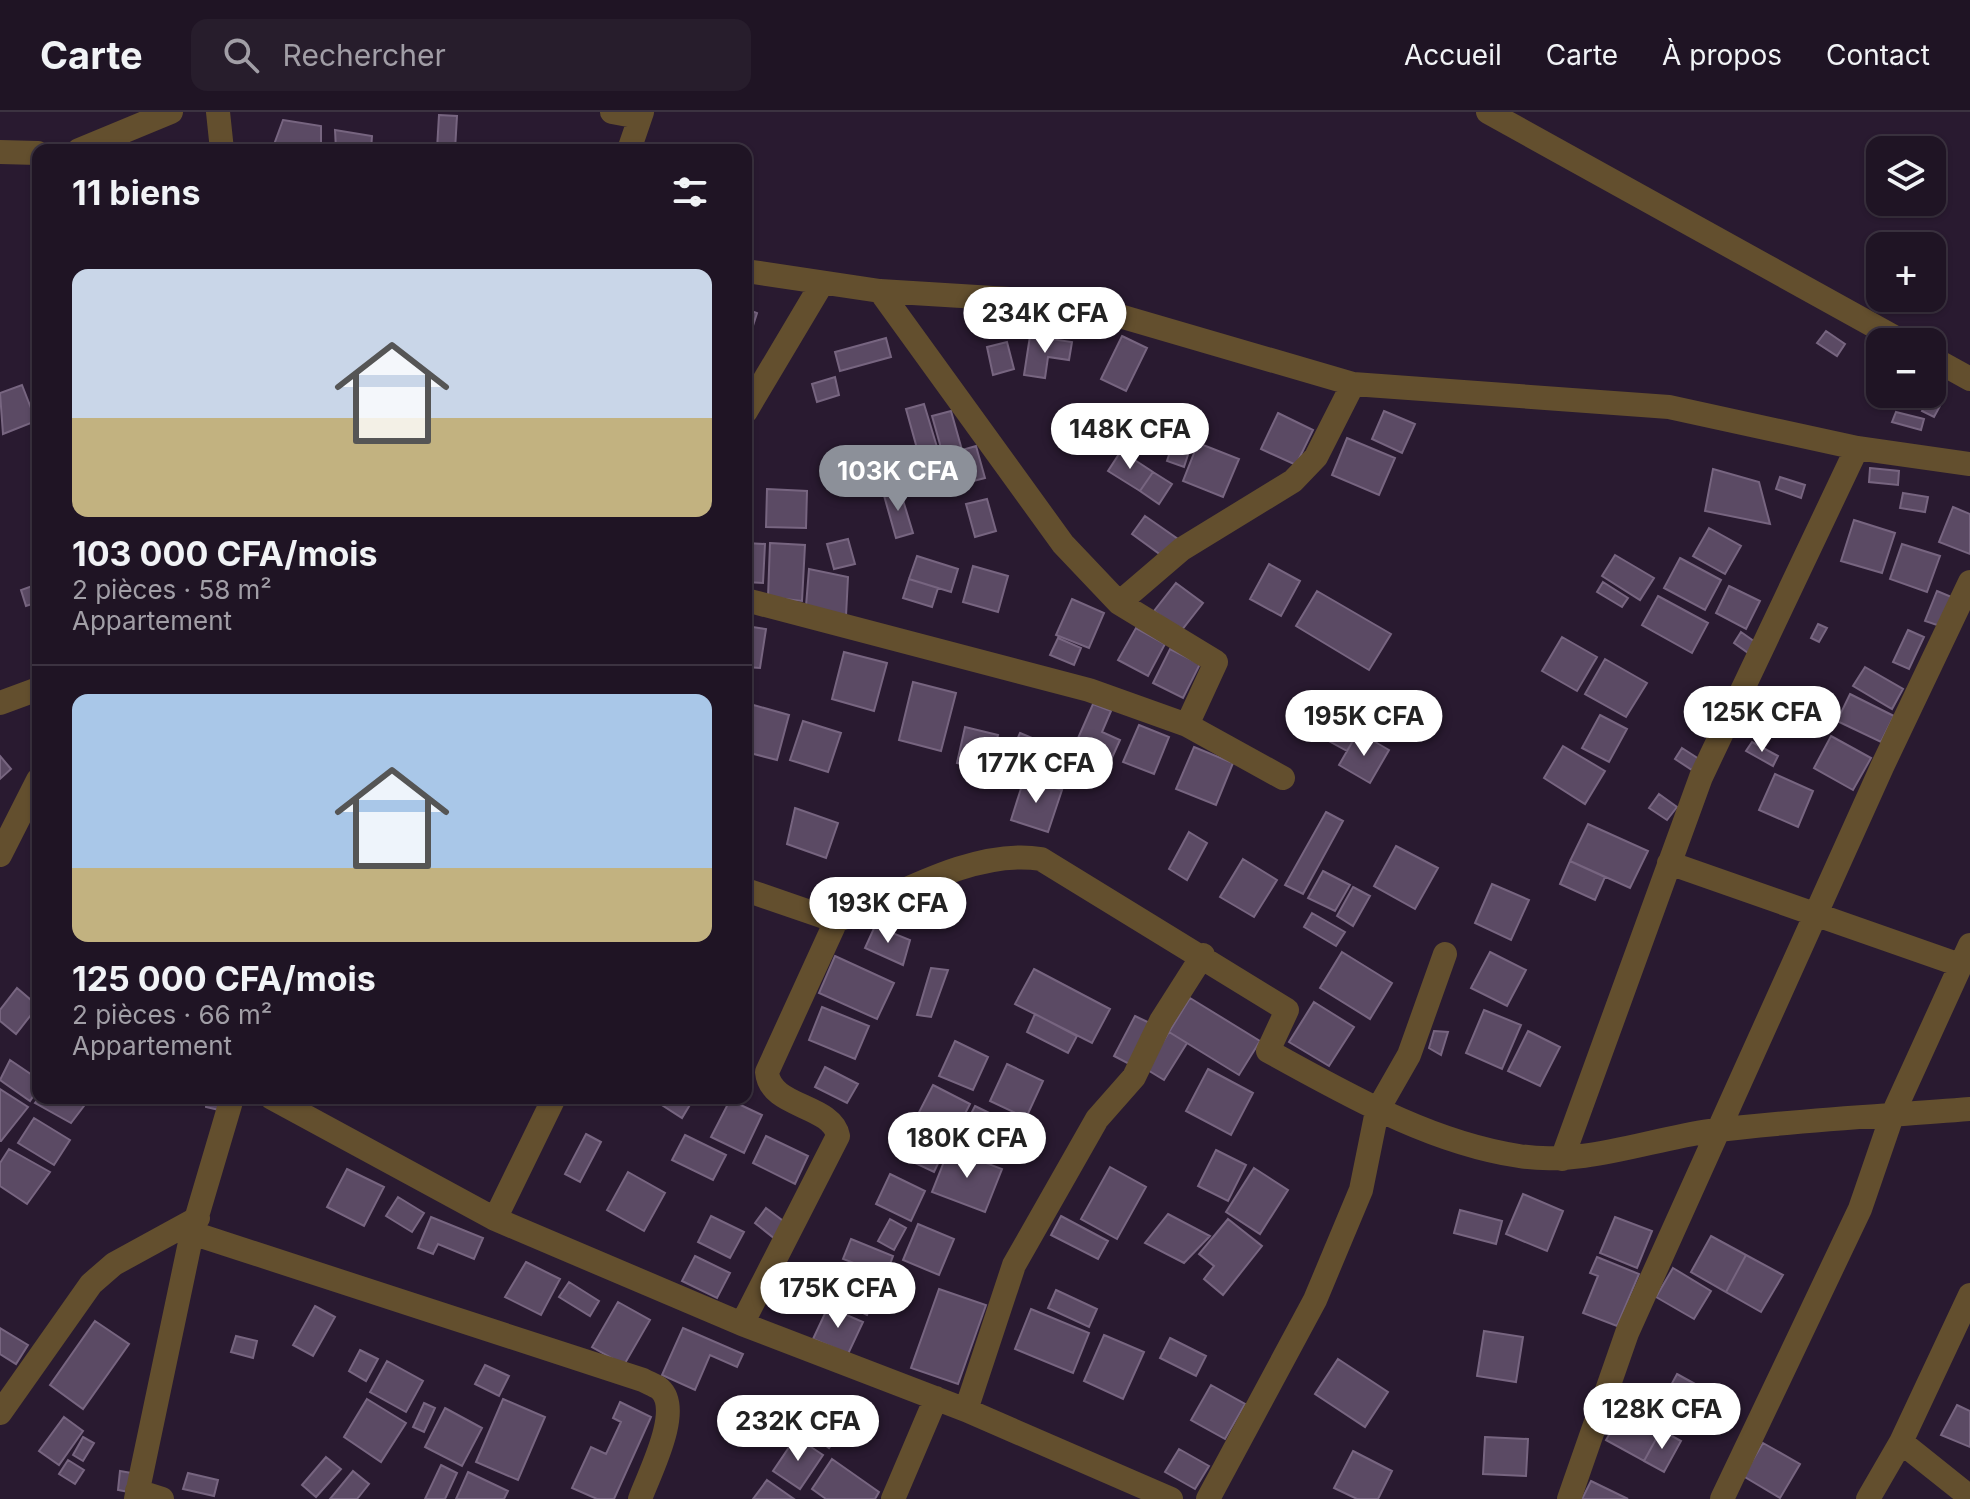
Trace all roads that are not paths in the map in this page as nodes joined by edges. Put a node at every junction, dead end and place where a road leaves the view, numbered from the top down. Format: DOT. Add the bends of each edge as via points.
graph roads {
  1 [pos="171,112"];
  2 [pos="218,112"];
  3 [pos="612,112"];
  4 [pos="1488,112"];
  5 [pos="640,114"];
  6 [pos="94,144"];
  7 [pos="221,144"];
  8 [pos="631,144"];
  9 [pos="0,152"];
  10 [pos="32,153"];
  11 [pos="752,272"];
  12 [pos="821,285"];
  13 [pos="880,291"];
  14 [pos="1878,328"];
  15 [pos="1946,366"];
  16 [pos="1970,379"];
  17 [pos="1353,384"];
  18 [pos="752,401"];
  19 [pos="1857,448"];
  20 [pos="1970,464"];
  21 [pos="1970,582"];
  22 [pos="752,602"];
  23 [pos="1119,603"];
  24 [pos="32,691"];
  25 [pos="0,703"];
  26 [pos="1187,725"];
  27 [pos="1283,778"];
  28 [pos="32,792"];
  29 [pos="0,855"];
  30 [pos="1669,863"];
  31 [pos="752,892"];
  32 [pos="1815,915"];
  33 [pos="836,921"];
  34 [pos="1445,954"];
  35 [pos="1203,955"];
  36 [pos="1965,955"];
  37 [pos="230,1104"];
  38 [pos="283,1104"];
  39 [pos="551,1104"];
  40 [pos="1970,1109"];
  41 [pos="1377,1111"];
  42 [pos="1892,1116"];
  43 [pos="1718,1130"];
  44 [pos="1562,1159"];
  45 [pos="495,1219"];
  46 [pos="195,1226"];
  47 [pos="1970,1295"];
  48 [pos="742,1324"];
  49 [pos="936,1398"];
  50 [pos="966,1410"];
  51 [pos="0,1413"];
  52 [pos="1901,1442"];
  53 [pos="136,1495"];
  54 [pos="1970,1497"];
  55 [pos="162,1499"];
  56 [pos="640,1499"];
  57 [pos="893,1499"];
  58 [pos="1171,1499"];
  59 [pos="1208,1499"];
  60 [pos="1569,1499"];
  61 [pos="1722,1499"];
  62 [pos="1868,1499"];
  1 -- 6 [label="street"];
  2 -- 7 [label="street"];
  3 -- 5 [label="street"];
  4 -- 14 [label="street"];
  5 -- 8 [label="street"];
  9 -- 10 [label="street"];
  11 -- 12 [label="street"];
  12 -- 13 [label="street"];
  12 -- 18 [label="street"];
  13 -- 17 [label="street" via="1075,303"];
  13 -- 23 [label="street" via="1063,544"];
  15 -- 16 [label="street"];
  17 -- 19 [label="street" via="1669,407"];
  17 -- 23 [label="street" via="1316,457 1293,481 1182,549"];
  19 -- 20 [label="street"];
  19 -- 30 [label="street" via="1701,777"];
  21 -- 32 [label="street"];
  22 -- 26 [label="street" via="1089,690"];
  23 -- 26 [label="street" via="1216,662"];
  24 -- 25 [label="street"];
  26 -- 27 [label="street"];
  28 -- 29 [label="street"];
  30 -- 32 [label="street"];
  30 -- 44 [label="street"];
  31 -- 33 [label="street"];
  32 -- 36 [label="street"];
  32 -- 43 [label="street"];
  33 -- 35 [label="street" via="987,859 1014,855 1041,859"];
  33 -- 48 [label="street" via="767,1072 777,1091 833,1125 838,1136"];
  34 -- 41 [label="street" via="1409,1055"];
  35 -- 41 [label="street" via="1287,1010 1268,1051"];
  35 -- 50 [label="street" via="1161,1021 1134,1077 1097,1119 1014,1265"];
  36 -- 42 [label="street"];
  37 -- 46 [label="street"];
  38 -- 45 [label="street"];
  39 -- 45 [label="street"];
  40 -- 42 [label="street"];
  41 -- 44 [label="street" via="1467,1144"];
  41 -- 59 [label="street" via="1361,1190 1315,1300"];
  42 -- 43 [label="street"];
  42 -- 61 [label="street" via="1860,1209"];
  43 -- 44 [label="street"];
  43 -- 60 [label="street" via="1627,1333"];
  45 -- 48 [label="street"];
  46 -- 51 [label="street" via="114,1264 91,1284"];
  46 -- 53 [label="street"];
  46 -- 56 [label="street" via="661,1390 669,1404 669,1422"];
  47 -- 52 [label="street"];
  48 -- 49 [label="street"];
  49 -- 50 [label="street"];
  49 -- 57 [label="street"];
  50 -- 58 [label="street"];
  52 -- 54 [label="street"];
  52 -- 62 [label="street"];
  53 -- 55 [label="street"];
}
